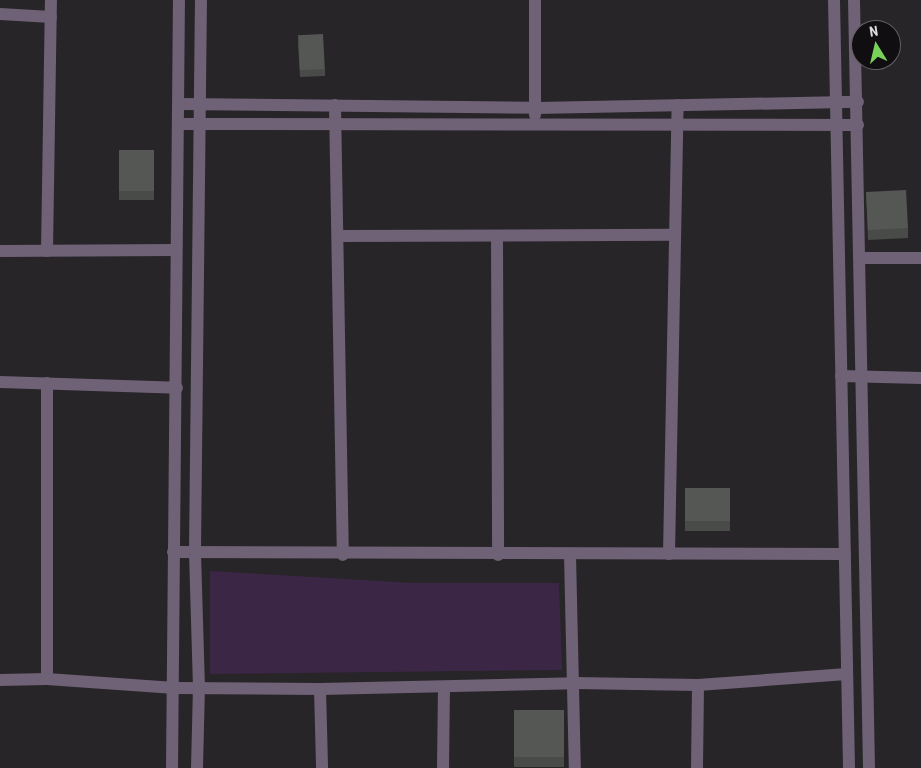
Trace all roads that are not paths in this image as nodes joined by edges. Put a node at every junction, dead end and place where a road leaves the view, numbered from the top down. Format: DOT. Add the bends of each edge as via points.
graph roads {
  1 [pos="51,0"];
  2 [pos="179,0"];
  3 [pos="201,0"];
  4 [pos="535,0"];
  5 [pos="834,0"];
  6 [pos="854,0"];
  7 [pos="0,14"];
  8 [pos="51,17"];
  9 [pos="836,102"];
  10 [pos="858,102"];
  11 [pos="180,104"];
  12 [pos="201,104"];
  13 [pos="335,105"];
  14 [pos="678,105"];
  15 [pos="536,108"];
  16 [pos="535,123"];
  17 [pos="180,124"];
  18 [pos="201,124"];
  19 [pos="336,124"];
  20 [pos="677,124"];
  21 [pos="836,124"];
  22 [pos="858,125"];
  23 [pos="673,235"];
  24 [pos="338,236"];
  25 [pos="497,238"];
  26 [pos="176,250"];
  27 [pos="0,251"];
  28 [pos="47,251"];
  29 [pos="860,258"];
  30 [pos="921,258"];
  31 [pos="841,376"];
  32 [pos="862,376"];
  33 [pos="921,378"];
  34 [pos="0,382"];
  35 [pos="47,383"];
  36 [pos="177,388"];
  37 [pos="195,551"];
  38 [pos="174,552"];
  39 [pos="669,554"];
  40 [pos="845,554"];
  41 [pos="343,555"];
  42 [pos="498,555"];
  43 [pos="570,555"];
  44 [pos="847,674"];
  45 [pos="47,679"];
  46 [pos="0,680"];
  47 [pos="575,683"];
  48 [pos="698,685"];
  49 [pos="444,687"];
  50 [pos="174,688"];
  51 [pos="199,688"];
  52 [pos="320,689"];
  53 [pos="172,768"];
  54 [pos="197,768"];
  55 [pos="322,768"];
  56 [pos="443,768"];
  57 [pos="575,768"];
  58 [pos="697,768"];
  59 [pos="849,768"];
  60 [pos="869,768"];
  1 -- 8 [label="street"];
  2 -- 11 [label="street"];
  3 -- 12 [label="street"];
  4 -- 15 [label="street"];
  5 -- 9 [label="street"];
  6 -- 10 [label="street"];
  7 -- 8 [label="street"];
  8 -- 28 [label="street"];
  9 -- 10 [label="street"];
  9 -- 14 [label="street"];
  9 -- 21 [label="street"];
  10 -- 22 [label="street"];
  11 -- 12 [label="street"];
  11 -- 17 [label="street"];
  12 -- 13 [label="street"];
  12 -- 18 [label="street"];
  13 -- 15 [label="street"];
  13 -- 19 [label="street"];
  14 -- 15 [label="street"];
  14 -- 20 [label="street"];
  15 -- 16 [label="street"];
  16 -- 19 [label="street"];
  16 -- 20 [label="street"];
  17 -- 18 [label="street"];
  17 -- 26 [label="street"];
  18 -- 19 [label="street"];
  18 -- 37 [label="street"];
  19 -- 24 [label="street"];
  20 -- 21 [label="street"];
  20 -- 23 [label="street"];
  21 -- 22 [label="street"];
  21 -- 31 [label="street"];
  22 -- 29 [label="street"];
  23 -- 25 [label="street"];
  23 -- 39 [label="street"];
  24 -- 25 [label="street"];
  24 -- 41 [label="street"];
  25 -- 42 [label="street"];
  26 -- 28 [label="street"];
  26 -- 36 [label="street"];
  27 -- 28 [label="street"];
  29 -- 30 [label="street"];
  29 -- 32 [label="street"];
  31 -- 32 [label="street"];
  31 -- 40 [label="street"];
  32 -- 33 [label="street"];
  32 -- 60 [label="street"];
  34 -- 35 [label="street"];
  35 -- 36 [label="street"];
  35 -- 45 [label="street"];
  36 -- 38 [label="street"];
  37 -- 38 [label="street"];
  37 -- 41 [label="street"];
  37 -- 51 [label="street"];
  38 -- 50 [label="street"];
  39 -- 40 [label="street"];
  39 -- 43 [label="street"];
  40 -- 44 [label="street"];
  41 -- 42 [label="street"];
  42 -- 43 [label="street"];
  43 -- 47 [label="street"];
  44 -- 48 [label="street"];
  44 -- 59 [label="street"];
  45 -- 46 [label="street"];
  45 -- 50 [label="street"];
  47 -- 48 [label="street"];
  47 -- 49 [label="street"];
  47 -- 57 [label="street"];
  48 -- 58 [label="street"];
  49 -- 52 [label="street"];
  49 -- 56 [label="street"];
  50 -- 51 [label="street"];
  50 -- 53 [label="street"];
  51 -- 52 [label="street"];
  51 -- 54 [label="street"];
  52 -- 55 [label="street"];
}
